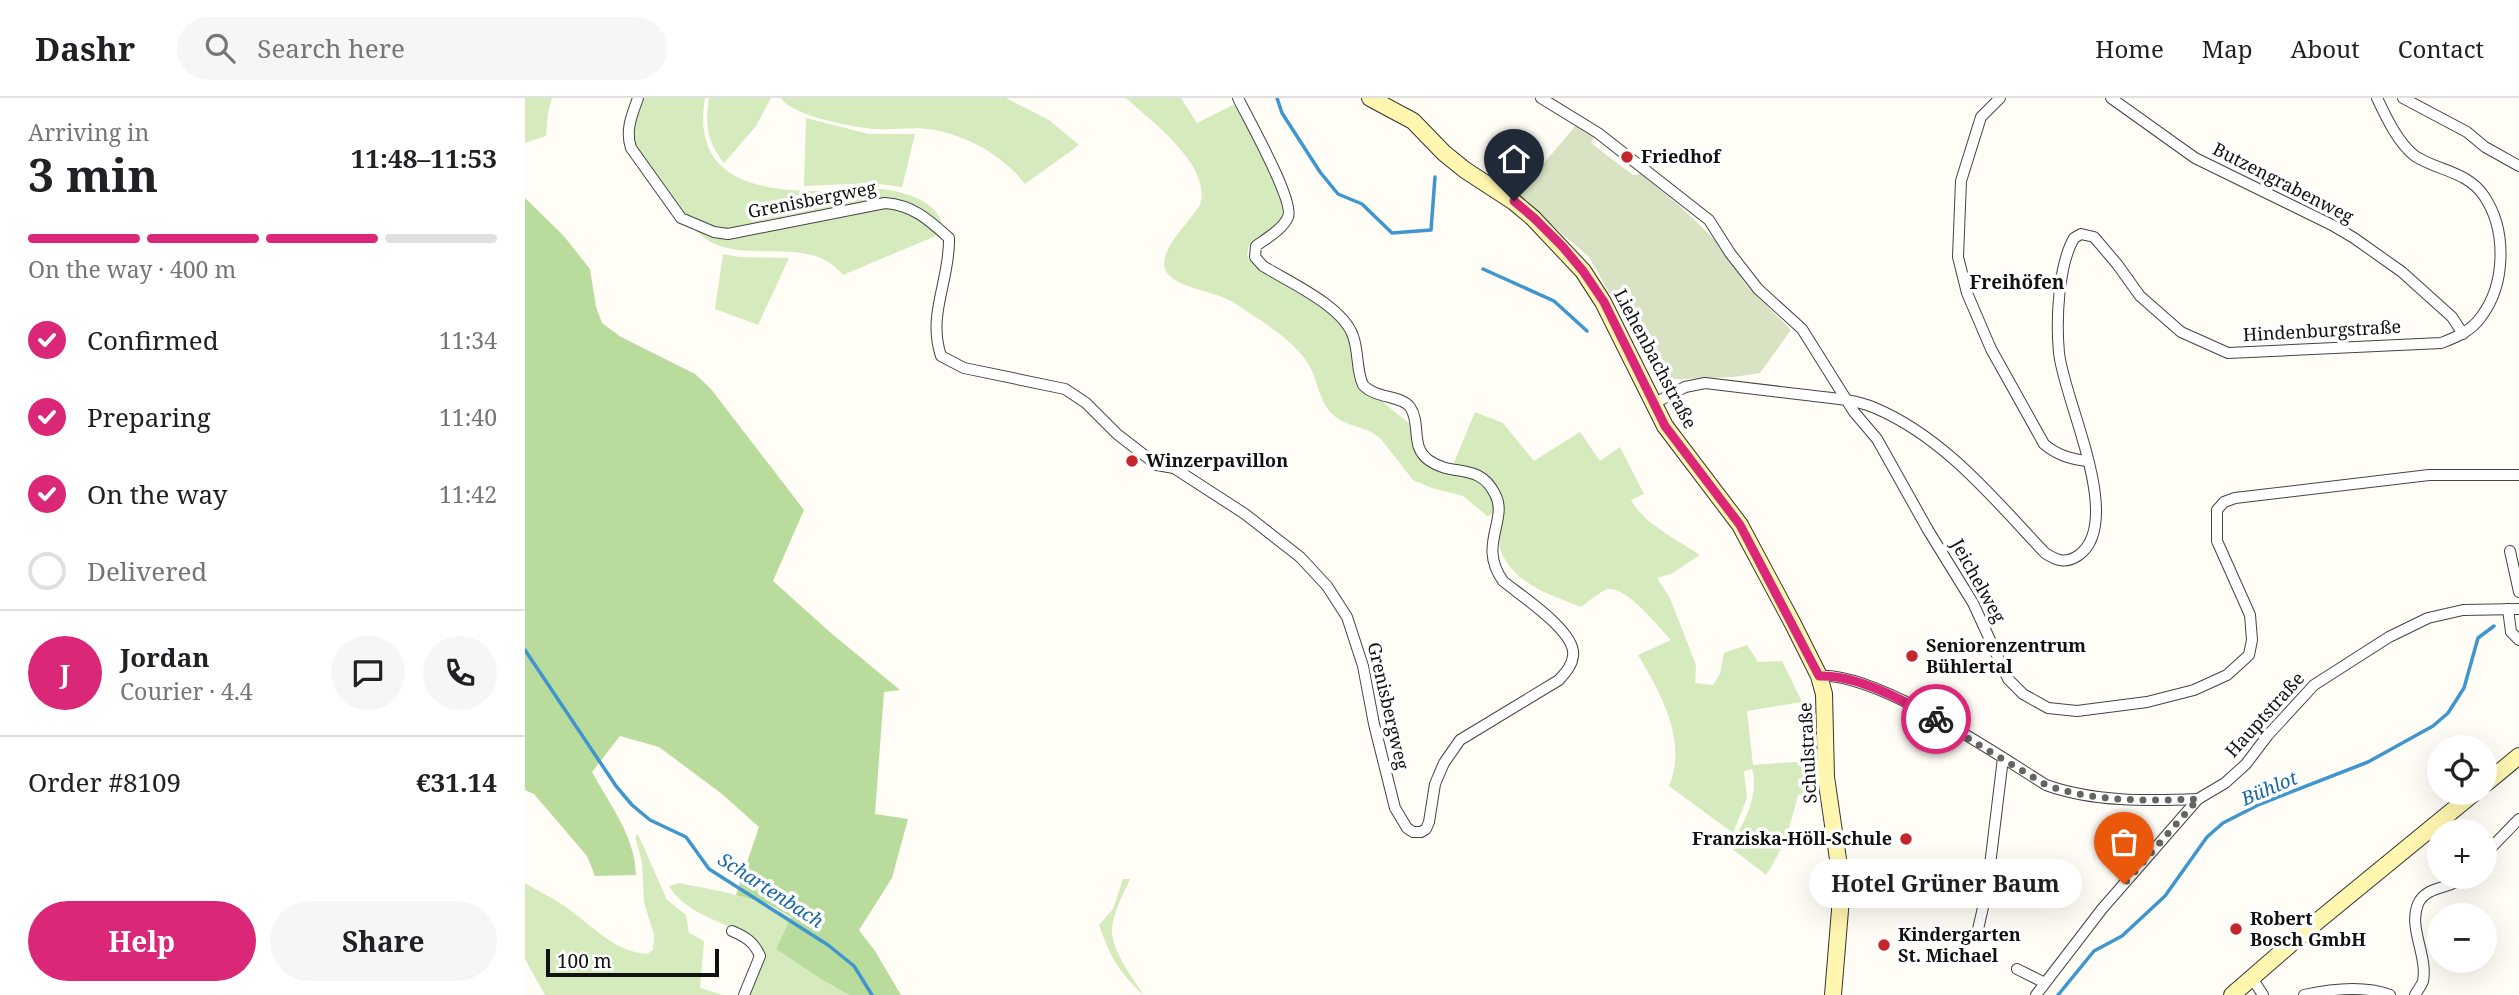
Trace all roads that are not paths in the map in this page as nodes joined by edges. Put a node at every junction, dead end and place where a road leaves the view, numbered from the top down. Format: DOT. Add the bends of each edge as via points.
graph roads {
  1 [pos="638,98"];
  2 [pos="1238,98"];
  3 [pos="1370,98"];
  4 [pos="1541,98"];
  5 [pos="2000,98"];
  6 [pos="2111,98"];
  7 [pos="2377,98"];
  8 [pos="2403,98"];
  9 [pos="2519,166"];
  10 [pos="2463,334"];
  11 [pos="1847,400"];
  12 [pos="1653,404"];
  13 [pos="2087,461"];
  14 [pos="2519,475"];
  15 [pos="2510,551"];
  16 [pos="2519,592"];
  17 [pos="2514,609"];
  18 [pos="2514,631"];
  19 [pos="1819,676"];
  20 [pos="2519,756"];
  21 [pos="2003,758"];
  22 [pos="2497,774"];
  23 [pos="2198,799"];
  24 [pos="2459,805"];
  25 [pos="2519,818"];
  26 [pos="2497,841"];
  27 [pos="2435,889"];
  28 [pos="732,931"];
  29 [pos="1976,938"];
  30 [pos="2017,969"];
  31 [pos="2045,983"];
  32 [pos="2243,989"];
  33 [pos="744,995"];
  34 [pos="1833,995"];
  35 [pos="2036,995"];
  36 [pos="2263,995"];
  37 [pos="2304,995"];
  38 [pos="2390,995"];
  39 [pos="2415,995"];
  1 -- 2 [label="street, Grenisbergweg" via="628,129 631,148 681,218 728,234 885,203 912,208 949,238 946,278 936,312 935,337 941,356 964,368 1065,389 1157,465 1174,468 1300,557 1347,617 1363,666 1395,808 1406,828 1421,832 1429,822 1435,784 1460,740 1559,680 1574,655 1572,643 1498,574 1492,550 1499,505 1489,484 1472,472 1430,461 1416,443 1409,405 1379,396 1363,385 1353,333 1346,322 1255,257 1256,246 1289,216 1289,205"];
  3 -- 12 [label="street, Liehenbachstraße" via="1413,121 1444,153 1514,201 1562,246 1604,302"];
  4 -- 11 [label="street, Jeichelweg" via="1598,133 1709,220 1758,289 1802,329"];
  5 -- 13 [label="street" via="1981,117 1961,181 1958,257 1967,293 1991,349 2044,444 2055,453"];
  6 -- 10 [label="street, Butzengrabenweg" via="2195,158 2354,238 2403,272 2452,317"];
  7 -- 10 [label="street" via="2409,150 2468,180 2483,194 2496,220 2501,243 2496,289 2480,319"];
  8 -- 9 [label="street"];
  10 -- 13 [label="street, Hindenburgstraße" via="2441,343 2228,353 2181,332 2140,296 2094,237 2081,234 2071,244 2059,295 2059,354"];
  11 -- 12 [label="street, Hindenburgstraße" via="1705,383 1685,387"];
  11 -- 13 [label="street, Hindenburgstraße" via="1875,408 1915,430 1987,489 2055,560 2075,558 2094,537 2098,517"];
  11 -- 14 [label="street, Jeichelweg" via="1877,439 1958,576 2008,679 2048,708 2094,710 2160,699 2210,684 2241,665 2249,655 2252,628 2217,541 2217,510 2224,502 2429,475"];
  12 -- 19 [label="street, Liehenbachstraße" via="1740,525"];
  15 -- 16 [label="street"];
  17 -- 18 [label="street"];
  17 -- 23 [label="street, Hauptstraße" via="2441,613 2343,664 2302,697 2246,764"];
  19 -- 21 [label="street" via="1832,675 1894,697"];
  19 -- 34 [label="street, Schulstraße" via="1826,711 1824,756 1841,898"];
  20 -- 22 [label="street"];
  21 -- 23 [label="street" via="2065,792"];
  21 -- 29 [label="street" via="1987,890"];
  23 -- 31 [label="street, Hauptstraße"];
  24 -- 32 [label="street" via="2308,929"];
  25 -- 26 [label="street"];
  27 -- 39 [label="street" via="2418,903 2423,981"];
  28 -- 33 [label="street" via="747,937 760,956"];
  30 -- 31 [label="street"];
  31 -- 35 [label="street, Hauptstraße"];
  32 -- 36 [label="street"];
  37 -- 38 [label="street" via="2337,990 2376,990"];
}
